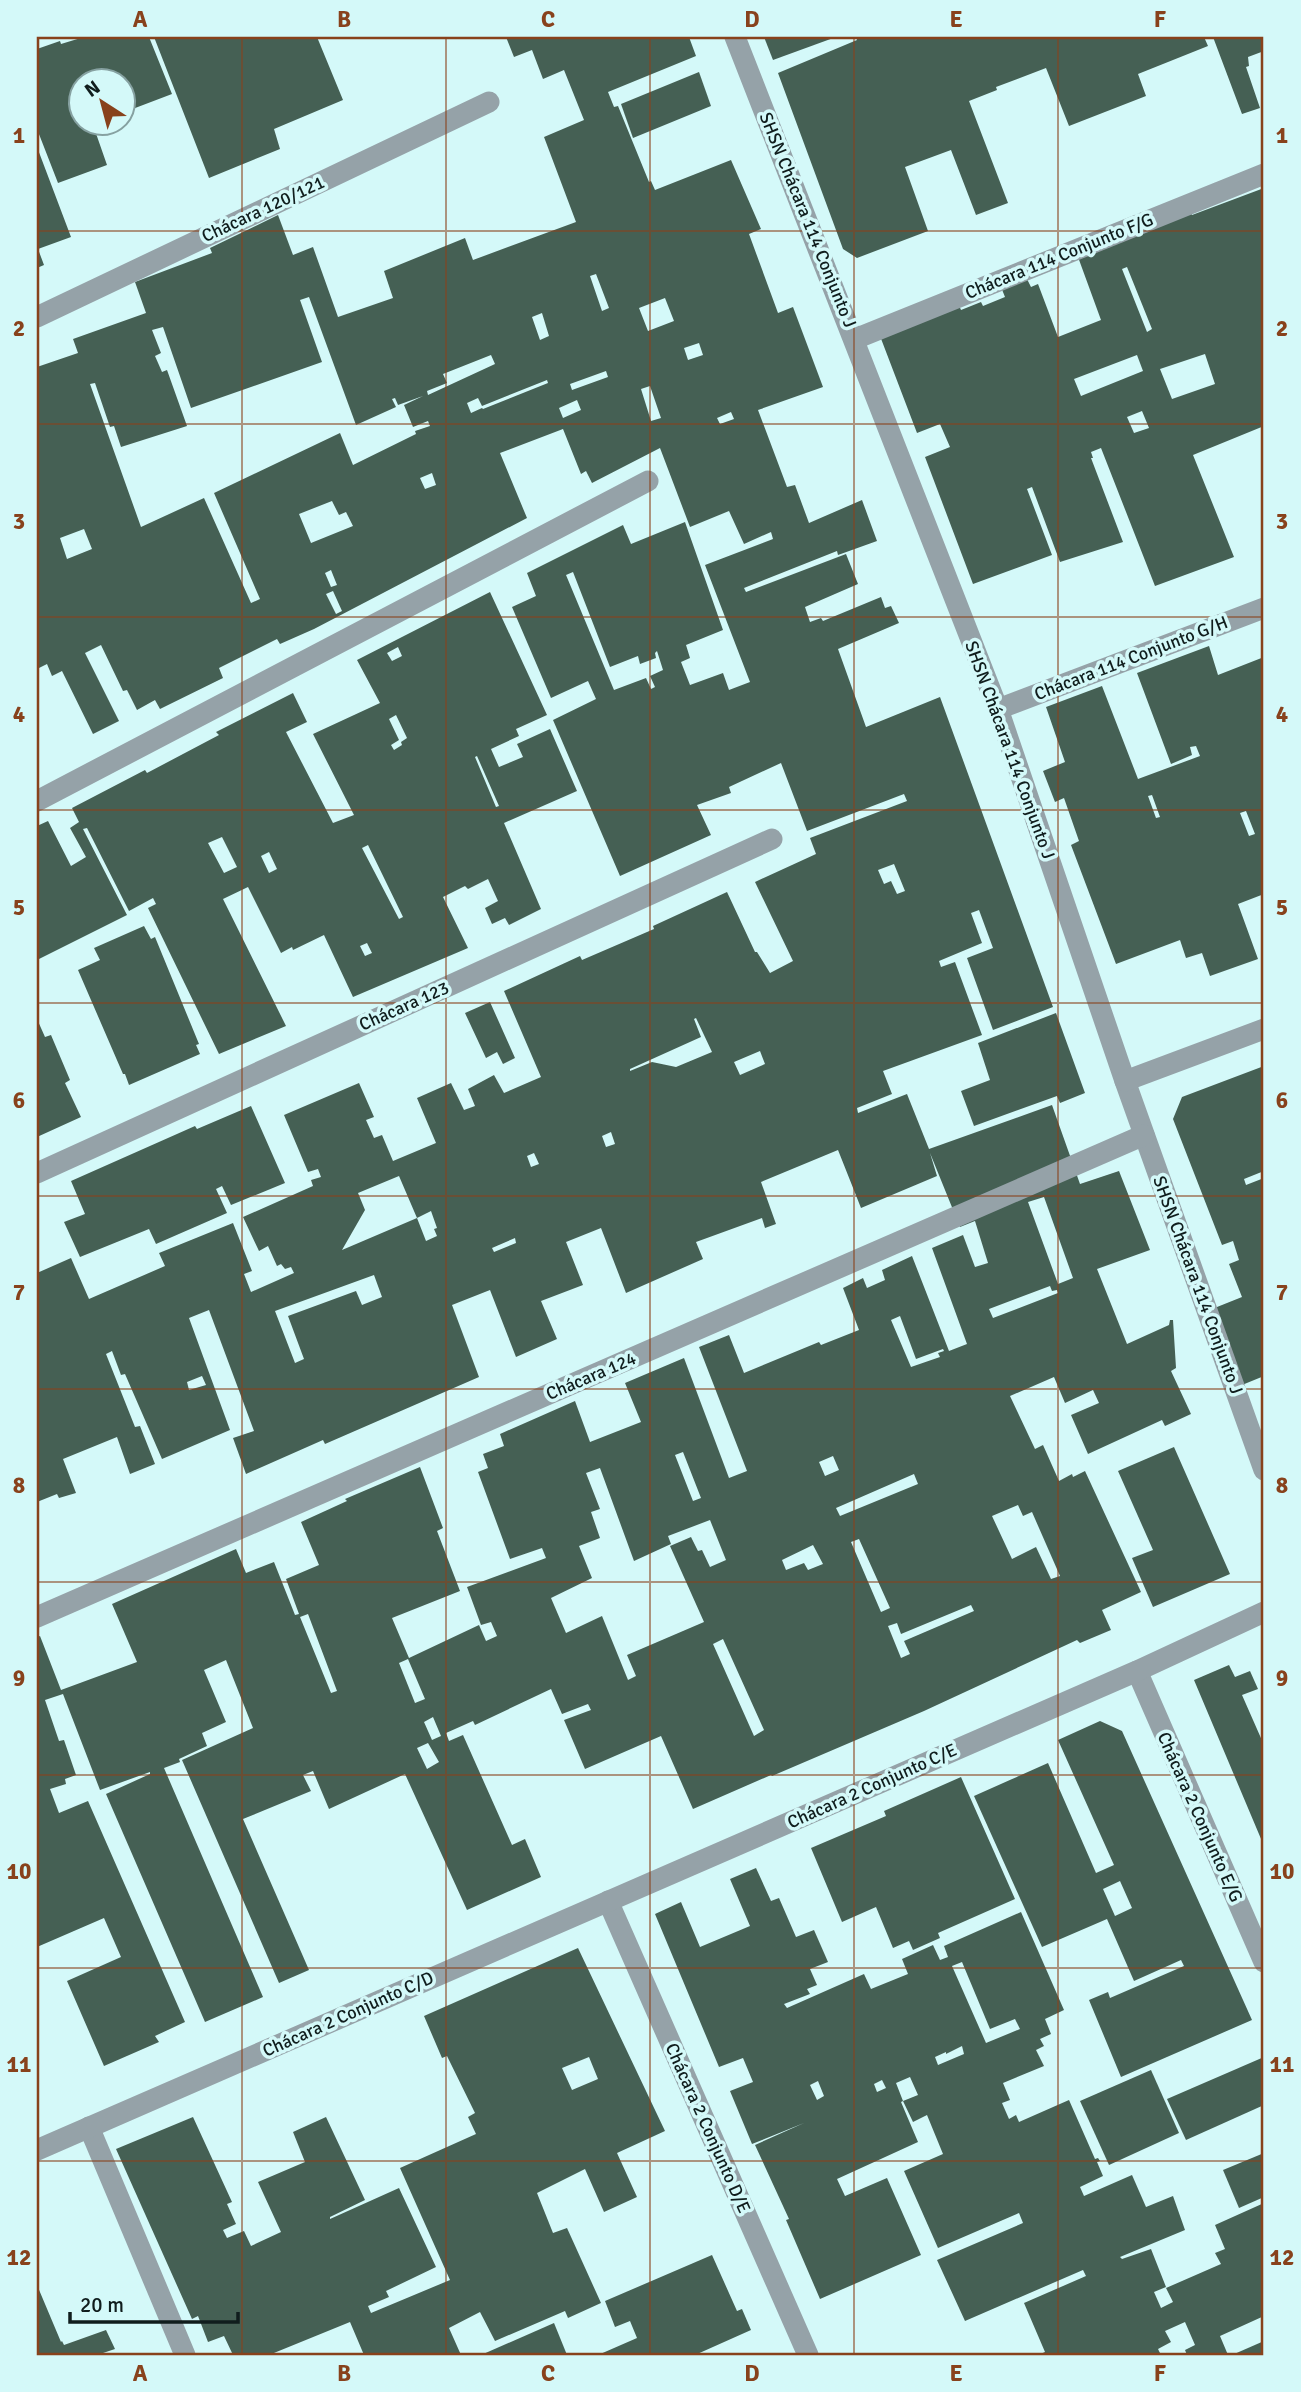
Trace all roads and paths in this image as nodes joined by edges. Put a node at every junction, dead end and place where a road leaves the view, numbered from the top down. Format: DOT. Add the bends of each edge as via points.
graph roads {
  1 [pos="735,37"];
  2 [pos="489,102"];
  3 [pos="1264,174"];
  4 [pos="37,317"];
  5 [pos="855,339"];
  6 [pos="648,481"];
  7 [pos="1264,608"];
  8 [pos="998,709"];
  9 [pos="37,801"];
  10 [pos="772,839"];
  11 [pos="1264,1030"];
  12 [pos="1125,1081"];
  13 [pos="1144,1135"];
  14 [pos="37,1173"];
  15 [pos="1264,1470"];
  16 [pos="1264,1612"];
  17 [pos="37,1617"];
  18 [pos="1137,1671"];
  19 [pos="607,1901"];
  20 [pos="1264,1962"];
  21 [pos="89,2127"];
  22 [pos="37,2150"];
  23 [pos="185,2355"];
  24 [pos="808,2355"];
  1 -- 5 [label="street, SHSN Chácara 114 Conjunto J"];
  2 -- 4 [label="street, Chácara 120/121"];
  3 -- 5 [label="street, Chácara 114 Conjunto F/G"];
  5 -- 8 [label="street, SHSN Chácara 114 Conjunto J"];
  6 -- 9 [label="street"];
  7 -- 8 [label="street, Chácara 114 Conjunto G/H"];
  8 -- 12 [label="street, SHSN Chácara 114 Conjunto J"];
  10 -- 14 [label="street, Chácara 123"];
  11 -- 12 [label="street"];
  12 -- 13 [label="street, SHSN Chácara 114 Conjunto J"];
  13 -- 15 [label="street, SHSN Chácara 114 Conjunto J"];
  13 -- 17 [label="street, Chácara 124"];
  16 -- 18 [label="street, Chácara 2 Conjunto C/E"];
  18 -- 19 [label="street, Chácara 2 Conjunto C/E"];
  18 -- 20 [label="street, Chácara 2 Conjunto E/G"];
  19 -- 21 [label="street, Chácara 2 Conjunto C/D"];
  19 -- 24 [label="street, Chácara 2 Conjunto D/E"];
  21 -- 22 [label="street, Chácara 2 Conjunto C/D"];
  21 -- 23 [label="street"];
}
